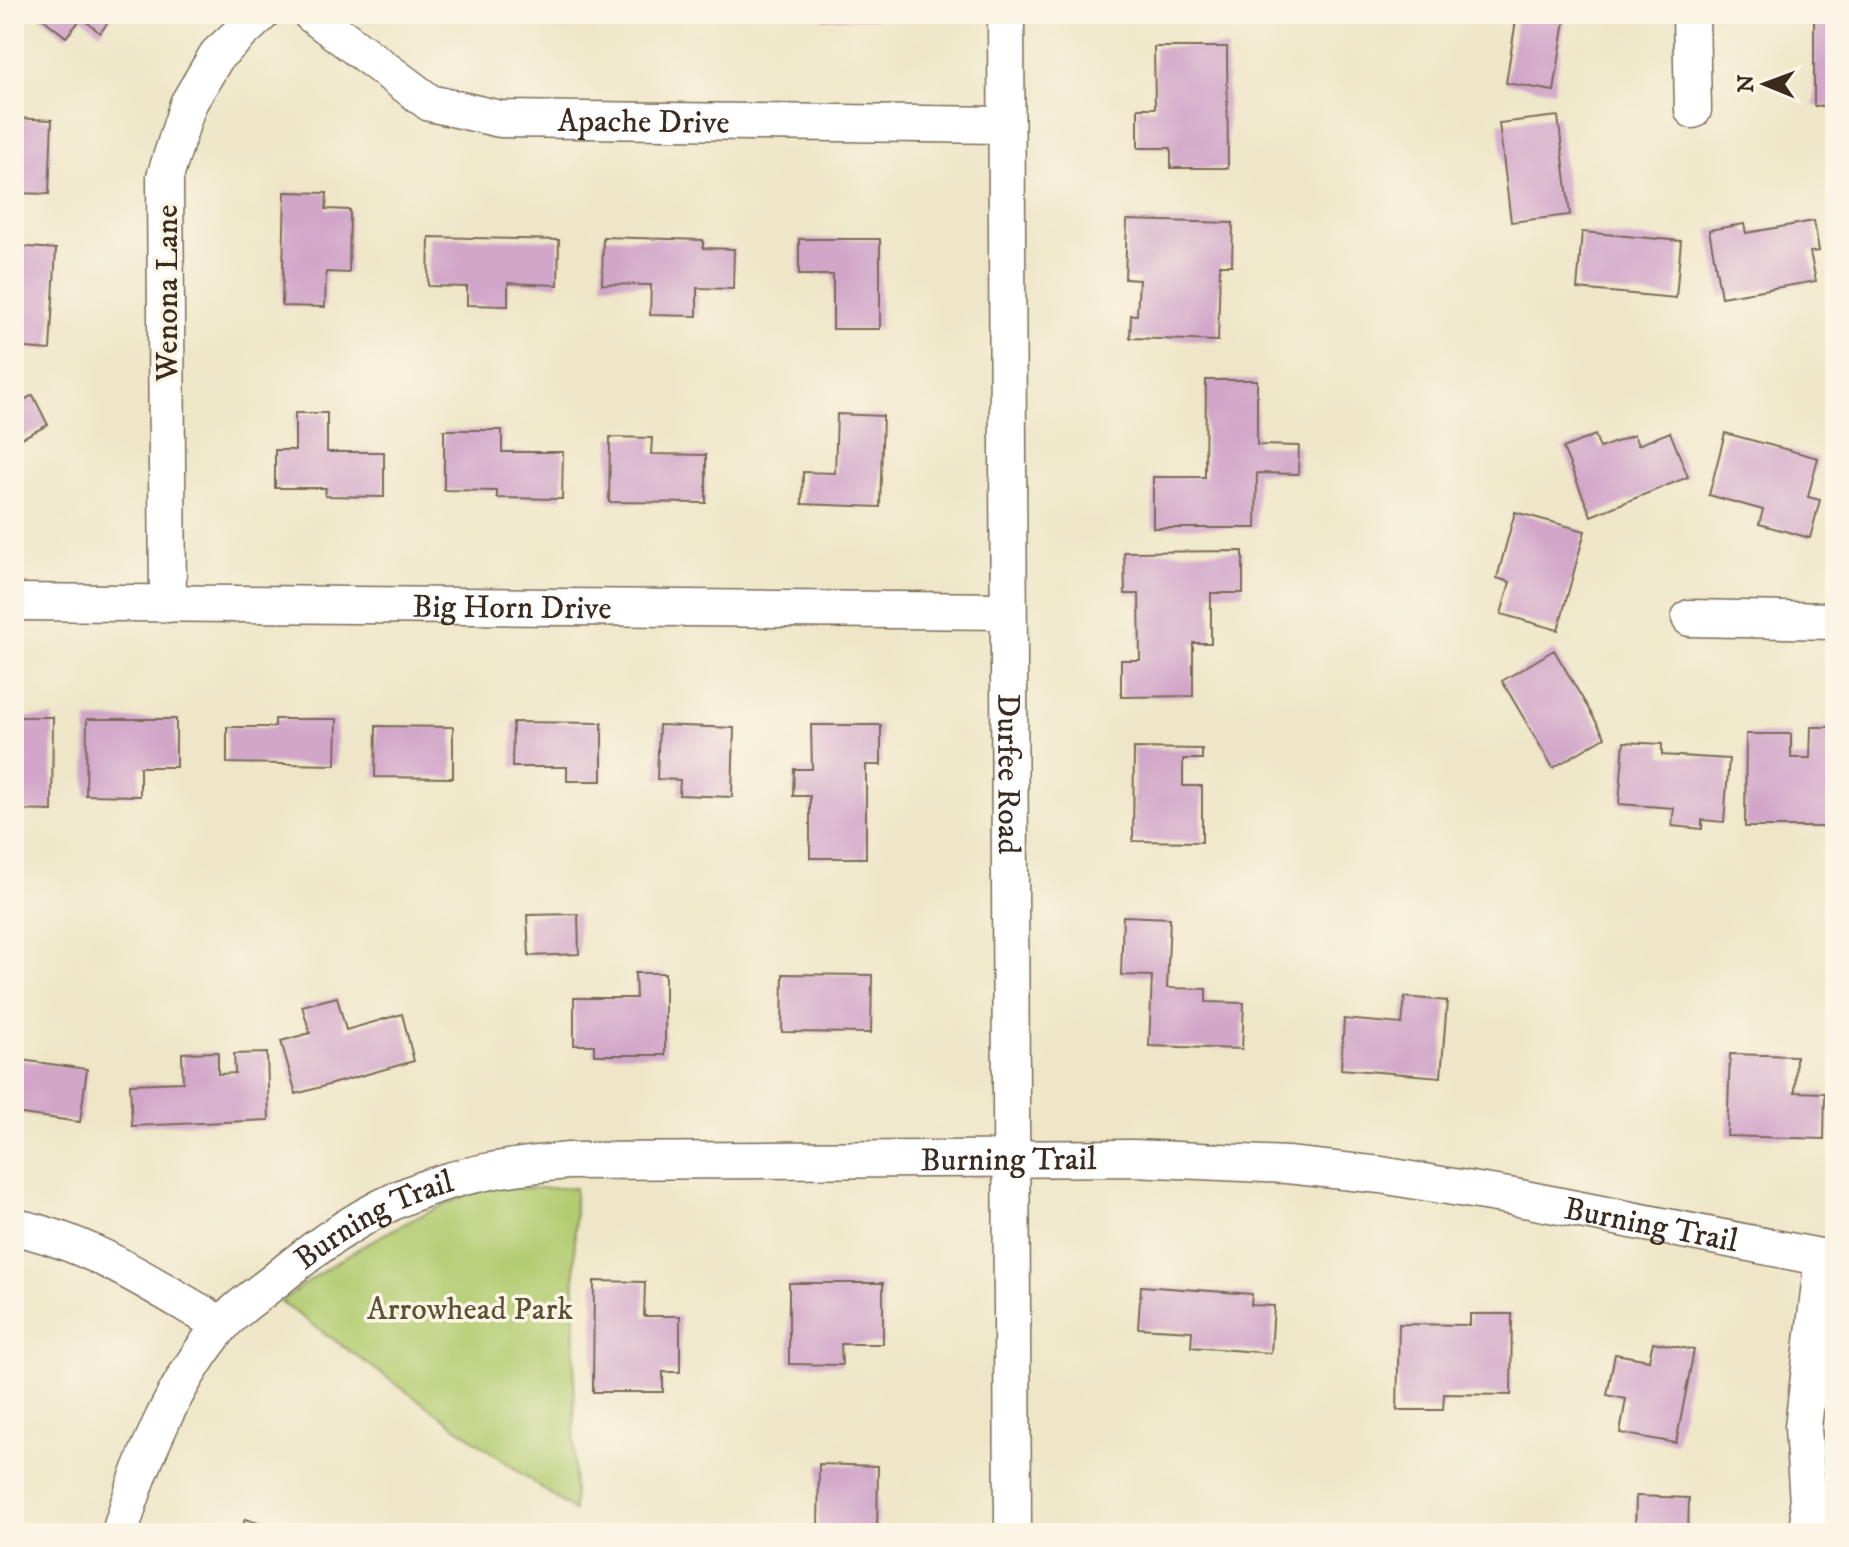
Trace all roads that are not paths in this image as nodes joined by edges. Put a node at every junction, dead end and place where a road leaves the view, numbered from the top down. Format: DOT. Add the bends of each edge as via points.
graph roads {
  1 [pos="261,14"];
  2 [pos="311,14"];
  3 [pos="1006,14"];
  4 [pos="1691,14"];
  5 [pos="1693,110"];
  6 [pos="1006,125"];
  7 [pos="14,602"];
  8 [pos="168,604"];
  9 [pos="1008,611"];
  10 [pos="1690,618"];
  11 [pos="1835,621"];
  12 [pos="1011,1159"];
  13 [pos="14,1227"];
  14 [pos="1829,1259"];
  15 [pos="222,1325"];
  16 [pos="120,1533"];
  17 [pos="1013,1533"];
  18 [pos="1810,1533"];
  1 -- 8 [label="street, Wenona Lane" via="217,55 202,80 188,104 165,177"];
  2 -- 6 [label="street, Apache Drive" via="430,103 500,119"];
  3 -- 6 [label="street, Durfee Road"];
  4 -- 5 [label="street"];
  6 -- 9 [label="street, Durfee Road"];
  7 -- 8 [label="street, Big Horn Drive"];
  8 -- 9 [label="street, Big Horn Drive"];
  9 -- 12 [label="street, Durfee Road"];
  10 -- 11 [label="street"];
  12 -- 14 [label="street, Burning Trail" via="1211,1160 1381,1175"];
  12 -- 15 [label="street, Burning Trail" via="569,1161 512,1166 447,1180 341,1227"];
  12 -- 17 [label="street, Durfee Road"];
  13 -- 15 [label="street" via="109,1260"];
  14 -- 18 [label="street" via="1803,1427"];
  15 -- 16 [label="street, Burning Trail" via="159,1429"];
}
